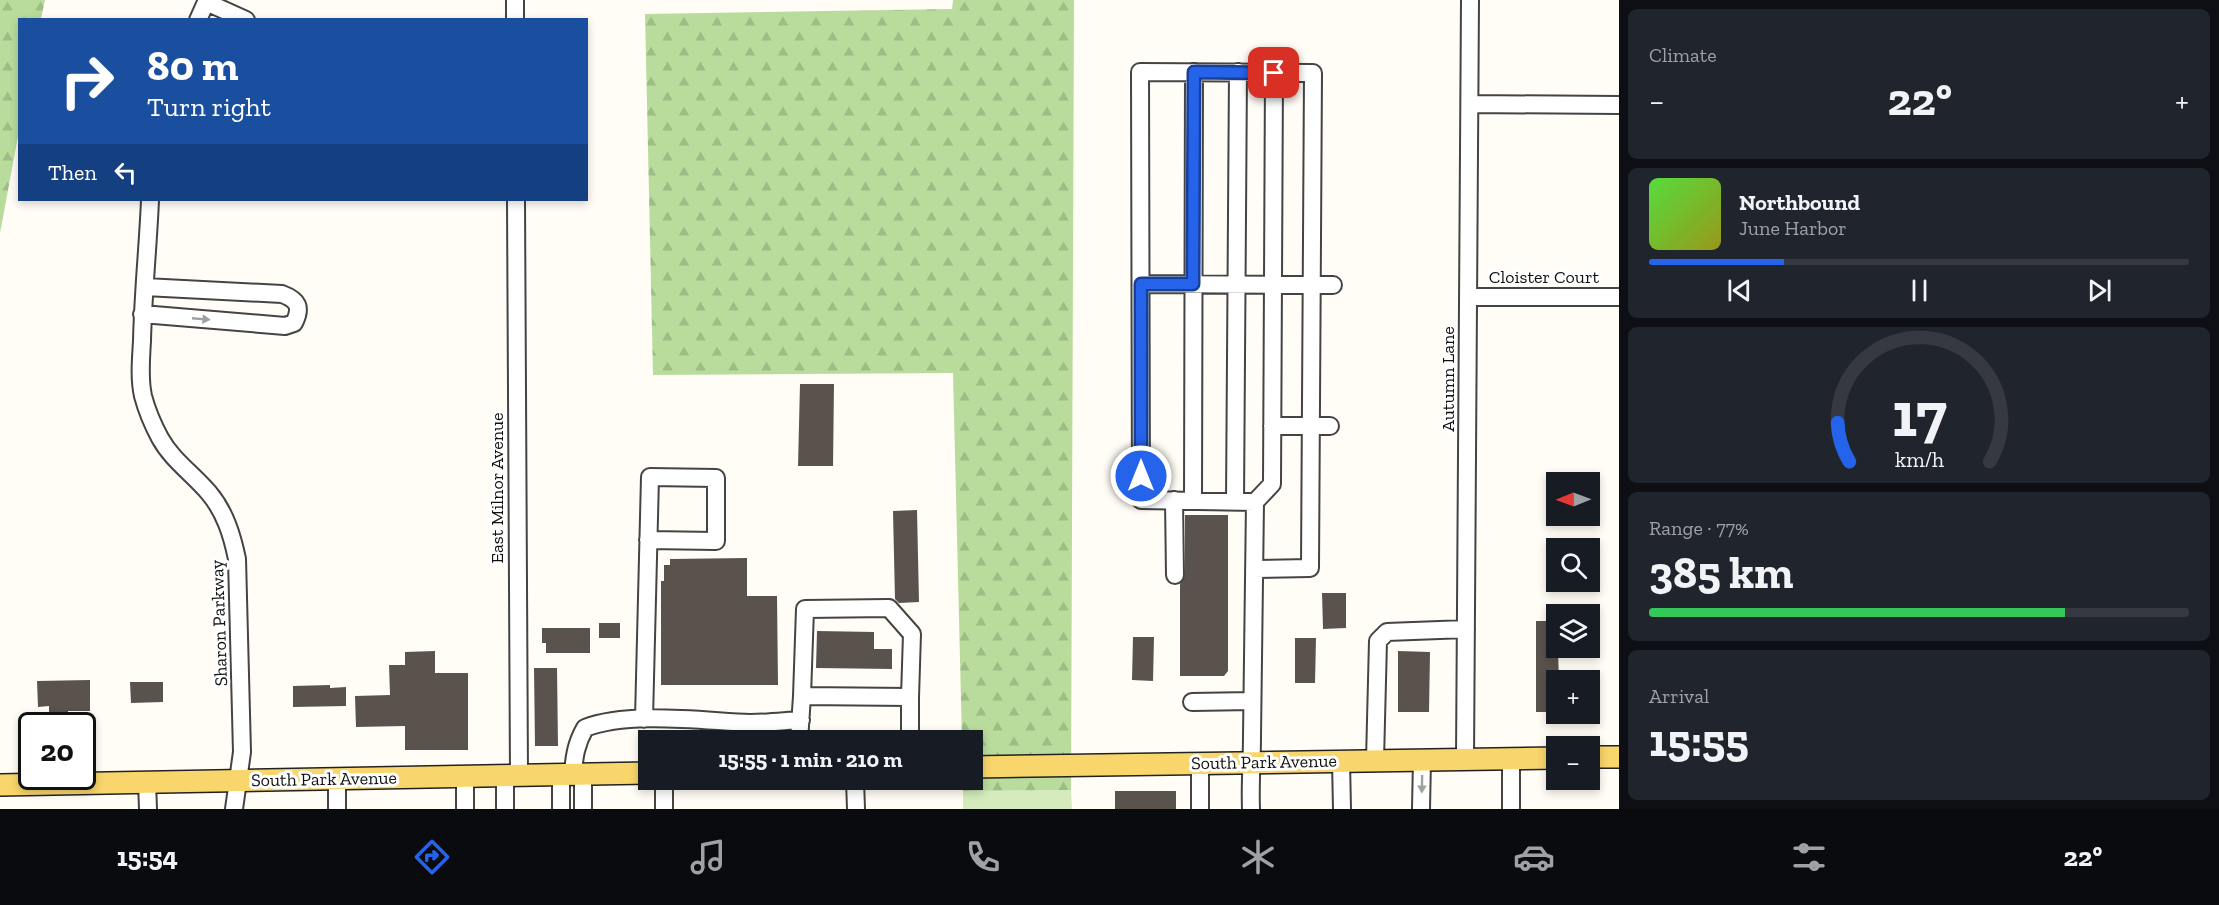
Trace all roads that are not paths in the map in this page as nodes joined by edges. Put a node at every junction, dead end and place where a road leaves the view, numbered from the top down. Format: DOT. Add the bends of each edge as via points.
graph roads {
  1 [pos="515,0"];
  2 [pos="1470,0"];
  3 [pos="207,1"];
  4 [pos="199,18"];
  5 [pos="242,18"];
  6 [pos="515,18"];
  7 [pos="1194,72"];
  8 [pos="1238,72"];
  9 [pos="1274,73"];
  10 [pos="1470,104"];
  11 [pos="1619,105"];
  12 [pos="150,201"];
  13 [pos="516,201"];
  14 [pos="1141,284"];
  15 [pos="1193,284"];
  16 [pos="1236,285"];
  17 [pos="1272,285"];
  18 [pos="1312,285"];
  19 [pos="1333,285"];
  20 [pos="145,287"];
  21 [pos="1468,297"];
  22 [pos="1619,297"];
  23 [pos="142,314"];
  24 [pos="1272,426"];
  25 [pos="1311,426"];
  26 [pos="1330,426"];
  27 [pos="1174,500"];
  28 [pos="1193,501"];
  29 [pos="1235,502"];
  30 [pos="1255,502"];
  31 [pos="648,540"];
  32 [pos="1254,569"];
  33 [pos="1175,575"];
  34 [pos="1466,629"];
  35 [pos="802,696"];
  36 [pos="910,697"];
  37 [pos="1252,701"];
  38 [pos="1192,702"];
  39 [pos="644,719"];
  40 [pos="801,720"];
  41 [pos="753,723"];
  42 [pos="753,730"];
  43 [pos="801,730"];
  44 [pos="910,730"];
  45 [pos="1600,757"];
  46 [pos="1619,757"];
  47 [pos="1511,758"];
  48 [pos="1546,758"];
  49 [pos="1465,759"];
  50 [pos="1375,760"];
  51 [pos="1422,760"];
  52 [pos="1341,761"];
  53 [pos="1250,762"];
  54 [pos="1200,763"];
  55 [pos="983,767"];
  56 [pos="638,773"];
  57 [pos="572,775"];
  58 [pos="512,776"];
  59 [pos="465,777"];
  60 [pos="238,780"];
  61 [pos="337,780"];
  62 [pos="147,782"];
  63 [pos="0,785"];
  64 [pos="664,790"];
  65 [pos="855,790"];
  66 [pos="148,809"];
  67 [pos="234,809"];
  68 [pos="337,809"];
  69 [pos="465,809"];
  70 [pos="505,809"];
  71 [pos="548,809"];
  72 [pos="561,809"];
  73 [pos="583,809"];
  74 [pos="664,809"];
  75 [pos="855,809"];
  76 [pos="1200,809"];
  77 [pos="1251,809"];
  78 [pos="1342,809"];
  79 [pos="1421,809"];
  80 [pos="1511,809"];
  1 -- 6 [label="street"];
  2 -- 10 [label="street, Autumn Lane"];
  3 -- 4 [label="street"];
  3 -- 5 [label="street"];
  7 -- 8 [label="street"];
  7 -- 14 [label="street" via="1140,72"];
  7 -- 15 [label="street"];
  8 -- 9 [label="street"];
  8 -- 16 [label="street"];
  9 -- 17 [label="street"];
  9 -- 18 [label="street" via="1313,73"];
  10 -- 11 [label="street"];
  10 -- 21 [label="street, Autumn Lane"];
  12 -- 20 [label="street, Sharon Parkway"];
  13 -- 58 [label="street, East Milnor Avenue"];
  14 -- 15 [label="street"];
  14 -- 27 [label="street" via="1141,500"];
  15 -- 16 [label="street"];
  15 -- 28 [label="street"];
  16 -- 17 [label="street"];
  16 -- 29 [label="street"];
  17 -- 18 [label="street"];
  17 -- 24 [label="street"];
  18 -- 19 [label="street"];
  18 -- 25 [label="street"];
  20 -- 23 [label="street, Sharon Parkway"];
  23 -- 20 [label="street, one-way" via="285,326 294,323 298,315 293,299 282,294"];
  21 -- 22 [label="street, Cloister Court"];
  21 -- 34 [label="street, Autumn Lane"];
  23 -- 60 [label="street, Sharon Parkway" via="141,380 150,419 176,461 209,493 232,534 237,559 242,752"];
  24 -- 25 [label="street"];
  24 -- 30 [label="street" via="1272,484"];
  25 -- 26 [label="street"];
  25 -- 32 [label="street" via="1310,568"];
  27 -- 28 [label="street"];
  27 -- 33 [label="street"];
  28 -- 29 [label="street"];
  29 -- 30 [label="street"];
  30 -- 32 [label="street"];
  31 -- 31 [label="street" via="650,477 716,478 716,541"];
  31 -- 39 [label="street"];
  32 -- 37 [label="street"];
  34 -- 49 [label="street, Autumn Lane"];
  34 -- 50 [label="street" via="1387,632 1378,641"];
  35 -- 36 [label="street"];
  35 -- 36 [label="street" via="805,609 889,608 912,634"];
  35 -- 40 [label="street"];
  36 -- 44 [label="street"];
  37 -- 38 [label="street"];
  37 -- 53 [label="street"];
  39 -- 41 [label="street"];
  39 -- 57 [label="street" via="585,728 574,756"];
  40 -- 41 [label="street"];
  40 -- 43 [label="street"];
  41 -- 42 [label="street"];
  45 -- 46 [label="main road"];
  47 -- 48 [label="main road, South Park Avenue"];
  47 -- 49 [label="main road, South Park Avenue"];
  47 -- 80 [label="street"];
  49 -- 51 [label="main road, South Park Avenue"];
  50 -- 51 [label="main road, South Park Avenue"];
  50 -- 52 [label="main road, South Park Avenue"];
  51 -- 79 [label="street, one-way"];
  52 -- 53 [label="main road, South Park Avenue"];
  52 -- 78 [label="street"];
  53 -- 54 [label="main road, South Park Avenue"];
  53 -- 77 [label="street"];
  54 -- 55 [label="main road, South Park Avenue"];
  54 -- 76 [label="street"];
  56 -- 57 [label="main road, South Park Avenue"];
  57 -- 58 [label="main road, South Park Avenue"];
  57 -- 72 [label="street"];
  57 -- 73 [label="street"];
  58 -- 59 [label="main road, South Park Avenue"];
  58 -- 70 [label="street, East Milnor Avenue"];
  59 -- 61 [label="main road, South Park Avenue"];
  59 -- 69 [label="street"];
  60 -- 61 [label="main road, South Park Avenue"];
  60 -- 62 [label="main road, South Park Avenue"];
  60 -- 67 [label="street, Sharon Parkway"];
  61 -- 68 [label="street"];
  62 -- 63 [label="main road, South Park Avenue"];
  62 -- 66 [label="street"];
  64 -- 74 [label="street"];
  65 -- 75 [label="street"];
  71 -- 72 [label="street"];
}
